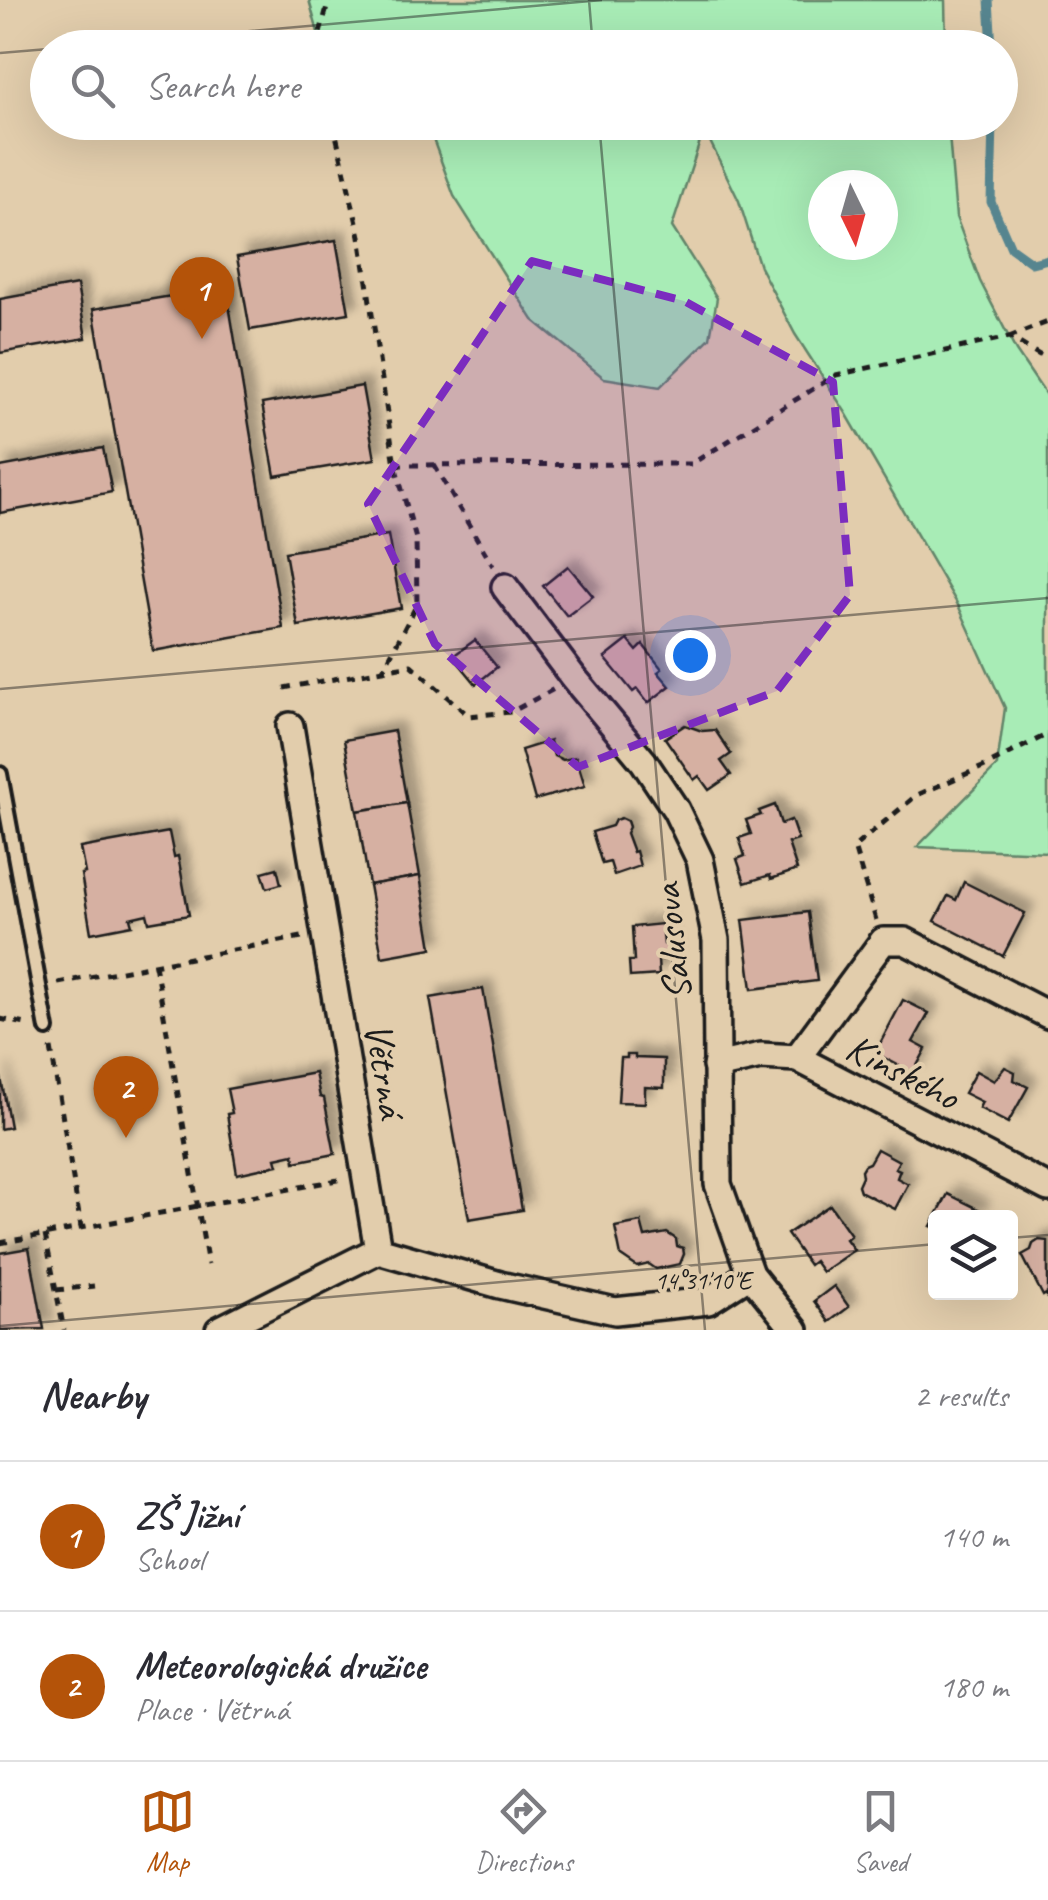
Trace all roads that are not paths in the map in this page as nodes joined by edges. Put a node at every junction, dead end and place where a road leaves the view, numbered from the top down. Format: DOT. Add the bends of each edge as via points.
graph roads {
  1 [pos="505,587"];
  2 [pos="290,726"];
  3 [pos="0,774"];
  4 [pos="1048,1015"];
  5 [pos="47,1029"];
  6 [pos="797,1058"];
  7 [pos="716,1066"];
  8 [pos="1048,1188"];
  9 [pos="378,1250"];
  10 [pos="750,1274"];
  11 [pos="219,1330"];
  12 [pos="796,1330"];
  1 -- 7 [label="street, Salusova" via="644,762 700,860 716,940"];
  2 -- 9 [label="street, Větrná"];
  3 -- 5 [label="lane"];
  4 -- 6 [label="street" via="904,941 883,941"];
  6 -- 7 [label="street, Kinského" via="760,1056"];
  6 -- 8 [label="street, Kinského"];
  7 -- 10 [label="street, Salusova" via="718,1184"];
  9 -- 10 [label="street" via="615,1311 708,1301"];
  9 -- 11 [label="street"];
  10 -- 12 [label="street, Salusova"];
}
